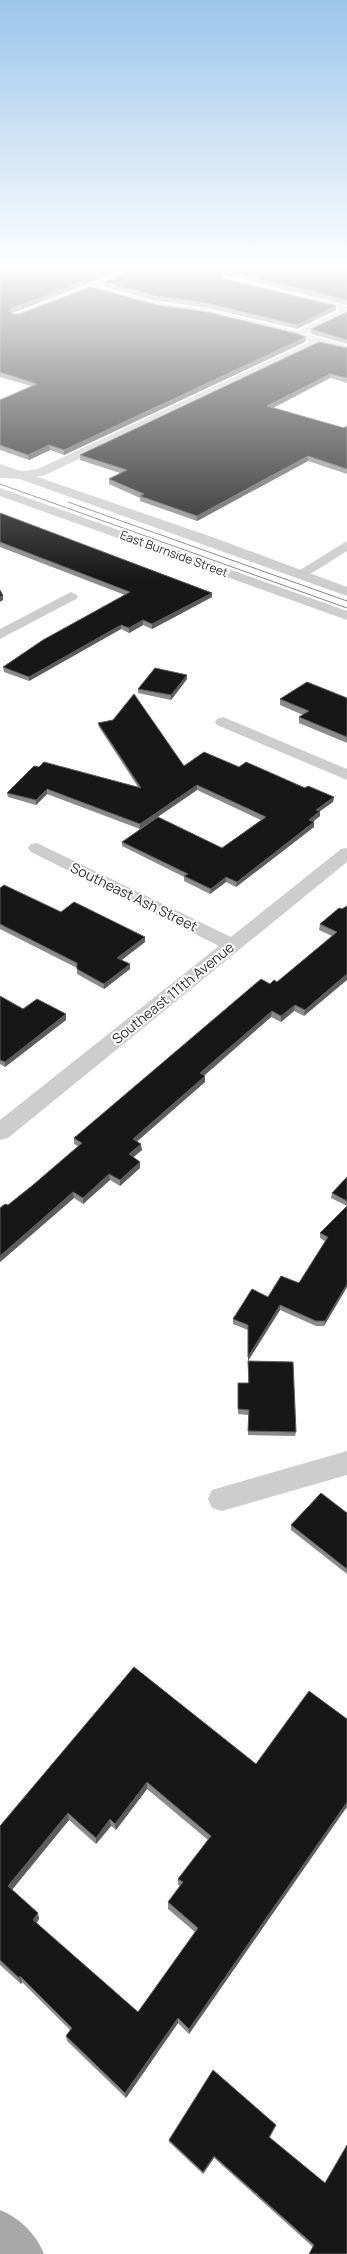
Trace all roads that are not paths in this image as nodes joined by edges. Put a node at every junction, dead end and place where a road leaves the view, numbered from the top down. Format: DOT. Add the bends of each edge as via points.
graph roads {
  1 [pos="260,369"];
  2 [pos="0,468"];
  3 [pos="0,474"];
  4 [pos="19,475"];
  5 [pos="0,492"];
  6 [pos="347,545"];
  7 [pos="299,575"];
  8 [pos="347,592"];
  9 [pos="71,596"];
  10 [pos="347,616"];
  11 [pos="0,635"];
  12 [pos="223,722"];
  13 [pos="347,775"];
  14 [pos="36,848"];
  15 [pos="347,853"];
  16 [pos="232,945"];
  17 [pos="1,1129"];
  18 [pos="347,1463"];
  19 [pos="222,1499"];
  20 [pos="0,2228"];
  21 [pos="25,2254"];
  1 -- 4 [label="street" via="41,472"];
  2 -- 4 [label="street, East Burnside Street"];
  3 -- 4 [label="street"];
  4 -- 7 [label="street, East Burnside Street" via="207,540"];
  5 -- 10 [label="street, East Burnside Street"];
  6 -- 7 [label="street"];
  7 -- 8 [label="street, East Burnside Street"];
  9 -- 11 [label="street"];
  12 -- 13 [label="street"];
  14 -- 16 [label="street, Southeast Ash Street"];
  15 -- 16 [label="street, Southeast 111th Avenue"];
  16 -- 17 [label="street, Southeast 111th Avenue"];
  18 -- 19 [label="street"];
  20 -- 21 [label="main road"];
}
